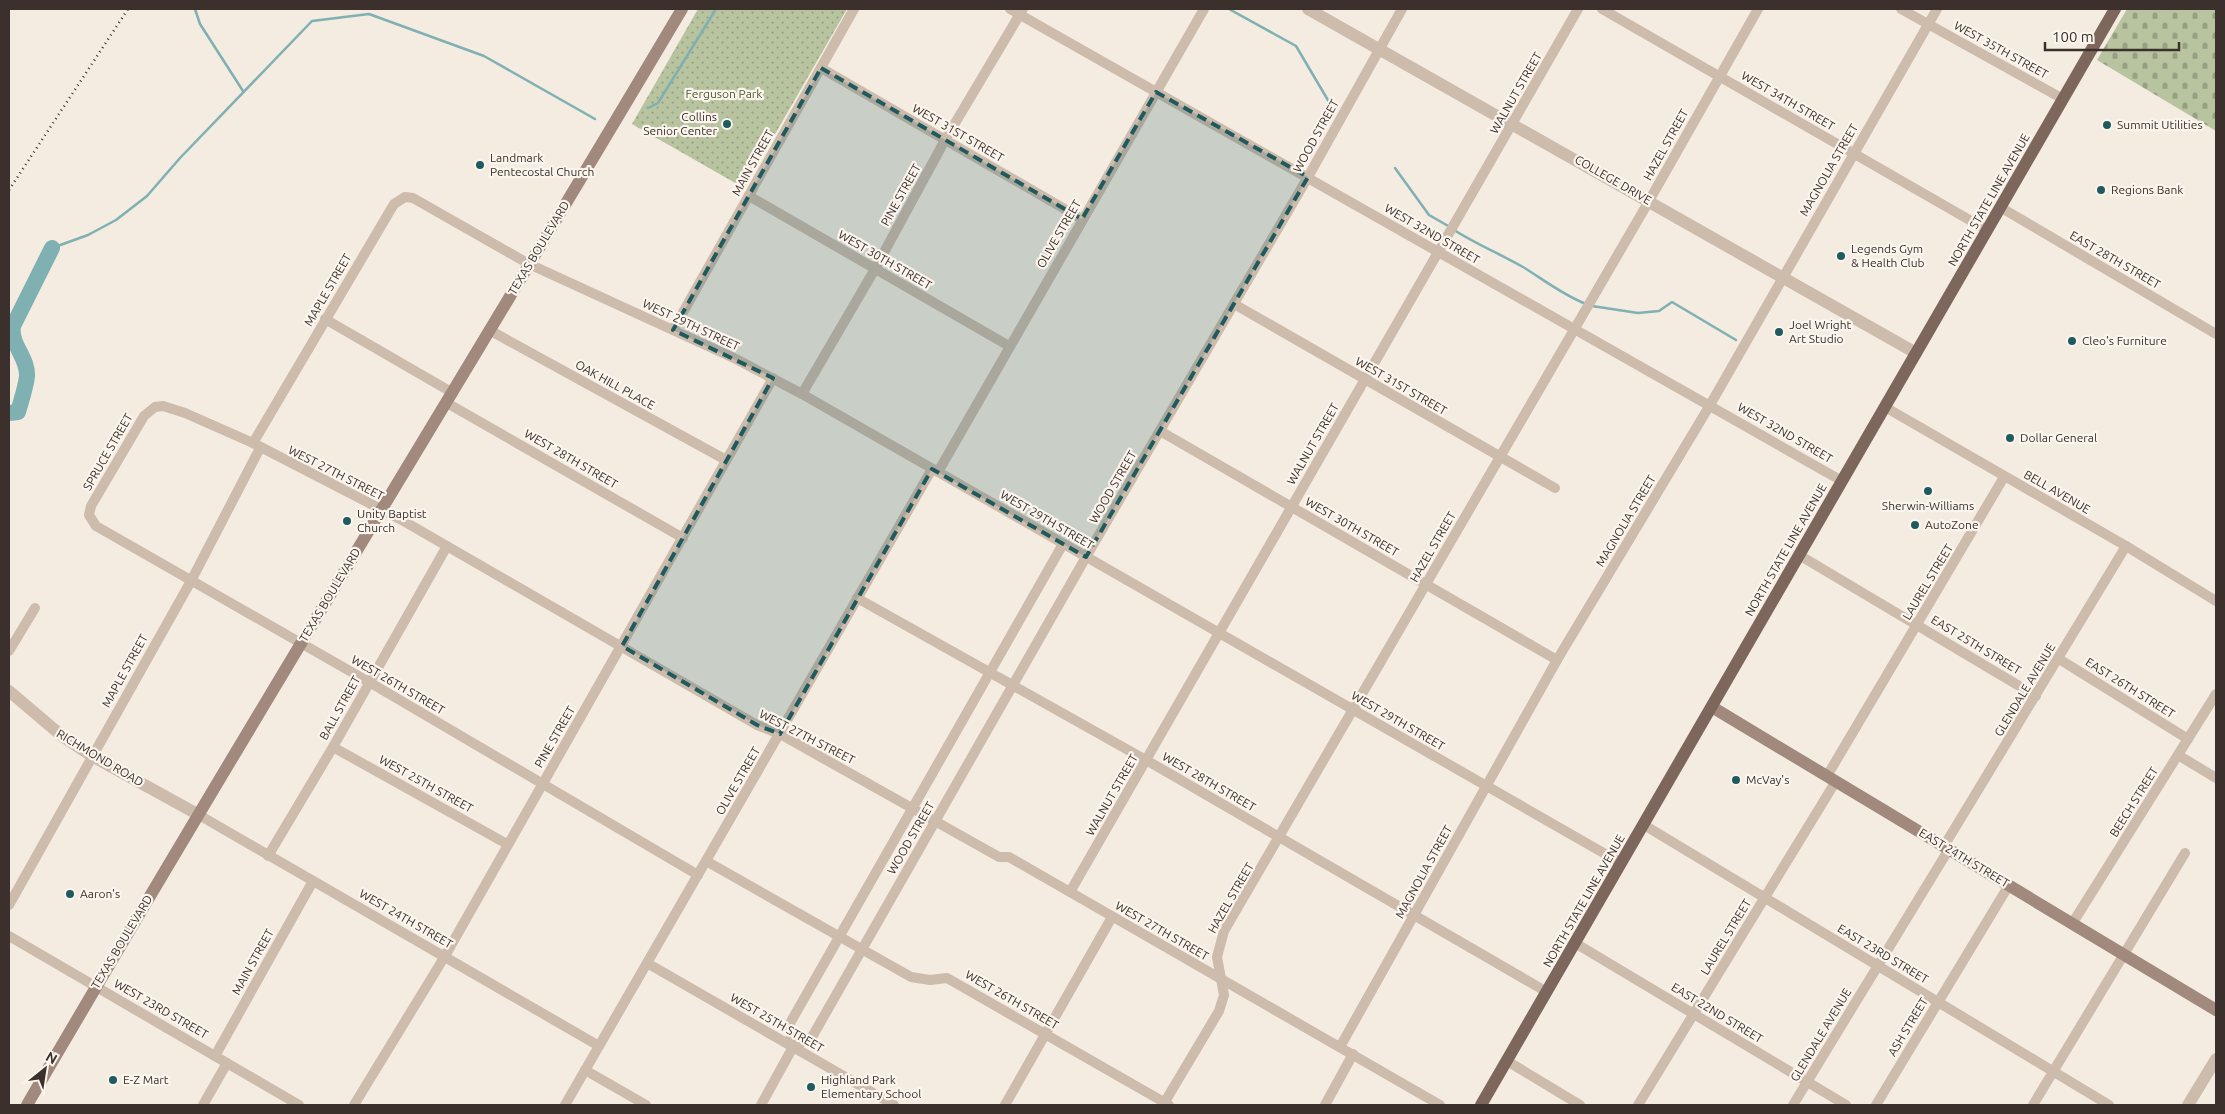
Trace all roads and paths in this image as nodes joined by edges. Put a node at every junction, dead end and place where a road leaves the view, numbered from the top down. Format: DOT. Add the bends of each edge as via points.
graph roads {
  1 [pos="682,9"];
  2 [pos="854,9"];
  3 [pos="1010,9"];
  4 [pos="1204,9"];
  5 [pos="1308,9"];
  6 [pos="1402,9"];
  7 [pos="1578,9"];
  8 [pos="1602,9"];
  9 [pos="1758,9"];
  10 [pos="1901,9"];
  11 [pos="1937,9"];
  12 [pos="2115,9"];
  13 [pos="1022,12"];
  14 [pos="1928,24"];
  15 [pos="1379,48"];
  16 [pos="821,68"];
  17 [pos="1719,76"];
  18 [pos="1156,92"];
  19 [pos="2063,99"];
  20 [pos="1514,124"];
  21 [pos="946,140"];
  22 [pos="1853,153"];
  23 [pos="1308,178"];
  24 [pos="749,196"];
  25 [pos="1649,201"];
  26 [pos="2000,207"];
  27 [pos="1082,219"];
  28 [pos="449,220"];
  29 [pos="1987,230"];
  30 [pos="1438,252"];
  31 [pos="529,264"];
  32 [pos="875,269"];
  33 [pos="1782,278"];
  34 [pos="1234,304"];
  35 [pos="325,319"];
  36 [pos="1574,329"];
  37 [pos="673,330"];
  38 [pos="491,331"];
  39 [pos="2216,334"];
  40 [pos="1009,346"];
  41 [pos="1916,353"];
  42 [pos="773,378"];
  43 [pos="1365,380"];
  44 [pos="802,394"];
  45 [pos="450,398"];
  46 [pos="1710,405"];
  47 [pos="155,407"];
  48 [pos="1885,407"];
  49 [pos="1160,431"];
  50 [pos="257,446"];
  51 [pos="1500,456"];
  52 [pos="726,460"];
  53 [pos="935,470"];
  54 [pos="2004,477"];
  55 [pos="1842,481"];
  56 [pos="1555,488"];
  57 [pos="1292,506"];
  58 [pos="381,510"];
  59 [pos="89,515"];
  60 [pos="683,538"];
  61 [pos="1063,544"];
  62 [pos="448,546"];
  63 [pos="2126,546"];
  64 [pos="1799,555"];
  65 [pos="1086,557"];
  66 [pos="191,580"];
  67 [pos="1426,584"];
  68 [pos="857,598"];
  69 [pos="2216,601"];
  70 [pos="35,608"];
  71 [pos="1917,625"];
  72 [pos="1219,633"];
  73 [pos="301,643"];
  74 [pos="622,646"];
  75 [pos="9,651"];
  76 [pos="2058,659"];
  77 [pos="1558,660"];
  78 [pos="991,674"];
  79 [pos="369,682"];
  80 [pos="1012,686"];
  81 [pos="9,691"];
  82 [pos="2216,694"];
  83 [pos="2036,696"];
  84 [pos="1712,707"];
  85 [pos="1354,710"];
  86 [pos="780,734"];
  87 [pos="2188,739"];
  88 [pos="334,747"];
  89 [pos="2178,755"];
  90 [pos="92,756"];
  91 [pos="1146,760"];
  92 [pos="2216,778"];
  93 [pos="1832,779"];
  94 [pos="543,784"];
  95 [pos="1487,786"];
  96 [pos="912,807"];
  97 [pos="199,816"];
  98 [pos="935,820"];
  99 [pos="1644,824"];
  100 [pos="1280,838"];
  101 [pos="507,844"];
  102 [pos="1946,848"];
  103 [pos="2185,853"];
  104 [pos="268,856"];
  105 [pos="706,861"];
  106 [pos="1621,863"];
  107 [pos="698,875"];
  108 [pos="313,881"];
  109 [pos="2009,885"];
  110 [pos="1070,892"];
  111 [pos="1765,898"];
  112 [pos="9,905"];
  113 [pos="1415,915"];
  114 [pos="1112,916"];
  115 [pos="2072,924"];
  116 [pos="9,936"];
  117 [pos="839,938"];
  118 [pos="1575,943"];
  119 [pos="860,950"];
  120 [pos="2124,955"];
  121 [pos="445,956"];
  122 [pos="647,963"];
  123 [pos="1878,966"];
  124 [pos="1220,978"];
  125 [pos="96,986"];
  126 [pos="1547,992"];
  127 [pos="1938,1002"];
  128 [pos="2216,1010"];
  129 [pos="1694,1014"];
  130 [pos="1045,1034"];
  131 [pos="599,1046"];
  132 [pos="793,1047"];
  133 [pos="1340,1047"];
  134 [pos="1353,1054"];
  135 [pos="215,1056"];
  136 [pos="2216,1059"];
  137 [pos="1507,1061"];
  138 [pos="227,1063"];
  139 [pos="585,1070"];
  140 [pos="2053,1072"];
  141 [pos="1807,1082"];
  142 [pos="1166,1104"];
  143 [pos="27,1105"];
  144 [pos="203,1105"];
  145 [pos="299,1105"];
  146 [pos="354,1105"];
  147 [pos="565,1105"];
  148 [pos="646,1105"];
  149 [pos="761,1105"];
  150 [pos="894,1105"];
  151 [pos="1005,1105"];
  152 [pos="1325,1105"];
  153 [pos="1440,1105"];
  154 [pos="1481,1105"];
  155 [pos="1580,1105"];
  156 [pos="1638,1105"];
  157 [pos="1793,1105"];
  158 [pos="1846,1105"];
  159 [pos="1876,1105"];
  160 [pos="2033,1105"];
  161 [pos="2109,1105"];
  162 [pos="2188,1105"];
  1 -- 31 [label="main road, TEXAS BOULEVARD"];
  2 -- 16 [label="street, MAIN STREET"];
  3 -- 13 [label="street, WEST 32ND STREET"];
  4 -- 18 [label="street, OLIVE STREET"];
  5 -- 15 [label="street, COLLEGE DRIVE"];
  6 -- 15 [label="street, WOOD STREET"];
  7 -- 20 [label="street, WALNUT STREET"];
  8 -- 17 [label="street, WEST 34TH STREET"];
  9 -- 17 [label="street, HAZEL STREET"];
  10 -- 14 [label="street, WEST 35TH STREET"];
  11 -- 14 [label="street, MAGNOLIA STREET"];
  12 -- 19 [label="main road, NORTH STATE LINE AVENUE"];
  13 -- 18 [label="street, WEST 32ND STREET"];
  13 -- 21 [label="street, PINE STREET"];
  14 -- 19 [label="street, WEST 35TH STREET"];
  14 -- 22 [label="street, MAGNOLIA STREET"];
  15 -- 20 [label="street, COLLEGE DRIVE"];
  15 -- 23 [label="street, WOOD STREET"];
  16 -- 21 [label="street, WEST 31ST STREET"];
  16 -- 24 [label="street, MAIN STREET"];
  17 -- 22 [label="street, WEST 34TH STREET"];
  17 -- 25 [label="street, HAZEL STREET"];
  18 -- 23 [label="street, WEST 32ND STREET"];
  18 -- 27 [label="street, OLIVE STREET"];
  19 -- 26 [label="main road, NORTH STATE LINE AVENUE"];
  20 -- 25 [label="street, COLLEGE DRIVE"];
  20 -- 30 [label="street, WALNUT STREET"];
  21 -- 27 [label="street, WEST 31ST STREET"];
  21 -- 32 [label="street, PINE STREET"];
  22 -- 29 [label="street, WEST 34TH STREET"];
  22 -- 33 [label="street, MAGNOLIA STREET"];
  23 -- 30 [label="street, WEST 32ND STREET"];
  23 -- 34 [label="street, WOOD STREET"];
  24 -- 32 [label="street, WEST 30TH STREET"];
  24 -- 37 [label="street, MAIN STREET"];
  25 -- 33 [label="street, COLLEGE DRIVE"];
  25 -- 36 [label="street, HAZEL STREET"];
  26 -- 29 [label="main road, NORTH STATE LINE AVENUE"];
  26 -- 39 [label="street, EAST 28TH STREET"];
  27 -- 40 [label="street, OLIVE STREET"];
  28 -- 31 [label="street, WEST 29TH STREET"];
  28 -- 35 [label="street, MAPLE STREET" via="413,198 405,196 398,199"];
  29 -- 41 [label="main road, NORTH STATE LINE AVENUE"];
  30 -- 36 [label="street, WEST 32ND STREET"];
  30 -- 43 [label="street, WALNUT STREET"];
  31 -- 37 [label="street, WEST 29TH STREET"];
  31 -- 38 [label="main road, TEXAS BOULEVARD"];
  32 -- 40 [label="street, WEST 30TH STREET"];
  32 -- 44 [label="street, PINE STREET"];
  33 -- 41 [label="street, COLLEGE DRIVE"];
  33 -- 46 [label="street, MAGNOLIA STREET"];
  34 -- 43 [label="street, WEST 31ST STREET"];
  34 -- 49 [label="street, WOOD STREET"];
  35 -- 45 [label="street, WEST 28TH STREET"];
  35 -- 50 [label="street, MAPLE STREET"];
  36 -- 46 [label="street, WEST 32ND STREET"];
  36 -- 51 [label="street, HAZEL STREET"];
  37 -- 42 [label="street, WEST 29TH STREET"];
  38 -- 45 [label="main road, TEXAS BOULEVARD"];
  38 -- 52 [label="street, OAK HILL PLACE"];
  40 -- 53 [label="street, OLIVE STREET"];
  41 -- 48 [label="main road, NORTH STATE LINE AVENUE"];
  42 -- 44 [label="street, WEST 29TH STREET"];
  42 -- 52 [label="street, PINE STREET"];
  43 -- 51 [label="street, WEST 31ST STREET"];
  43 -- 57 [label="street, WALNUT STREET"];
  44 -- 53 [label="street, WEST 29TH STREET"];
  45 -- 58 [label="main road, TEXAS BOULEVARD"];
  45 -- 60 [label="street, WEST 28TH STREET"];
  46 -- 55 [label="street, WEST 32ND STREET"];
  46 -- 77 [label="street, MAGNOLIA STREET"];
  47 -- 50 [label="street, WEST 27TH STREET" via="163,406 185,413"];
  47 -- 59 [label="street, SPRUCE STREET" via="144,416"];
  48 -- 54 [label="street, BELL AVENUE"];
  48 -- 55 [label="main road, NORTH STATE LINE AVENUE"];
  49 -- 57 [label="street, WEST 30TH STREET"];
  49 -- 65 [label="street, WOOD STREET"];
  50 -- 58 [label="street, WEST 27TH STREET"];
  50 -- 66 [label="street, MAPLE STREET"];
  51 -- 56 [label="street, WEST 31ST STREET"];
  51 -- 67 [label="street, HAZEL STREET"];
  52 -- 60 [label="street, PINE STREET"];
  53 -- 61 [label="street, WEST 29TH STREET"];
  53 -- 68 [label="street, OLIVE STREET"];
  54 -- 63 [label="street, BELL AVENUE"];
  54 -- 71 [label="street, LAUREL STREET"];
  55 -- 64 [label="main road, NORTH STATE LINE AVENUE"];
  57 -- 67 [label="street, WEST 30TH STREET"];
  57 -- 72 [label="street, WALNUT STREET"];
  58 -- 62 [label="street, WEST 27TH STREET"];
  58 -- 73 [label="main road, TEXAS BOULEVARD"];
  59 -- 66 [label="street, WEST 26TH STREET" via="96,526"];
  60 -- 74 [label="street, PINE STREET"];
  61 -- 65 [label="street, WEST 29TH STREET"];
  61 -- 78 [label="street, WOOD STREET"];
  62 -- 74 [label="street, WEST 27TH STREET"];
  62 -- 79 [label="street, BALL STREET"];
  63 -- 69 [label="street, BELL AVENUE"];
  63 -- 76 [label="street, GLENDALE AVENUE"];
  64 -- 71 [label="street, EAST 25TH STREET"];
  64 -- 84 [label="main road, NORTH STATE LINE AVENUE"];
  65 -- 72 [label="street, WEST 29TH STREET"];
  65 -- 80 [label="street, WOOD STREET"];
  66 -- 73 [label="street, WEST 26TH STREET"];
  66 -- 90 [label="street, MAPLE STREET"];
  67 -- 77 [label="street, WEST 30TH STREET"];
  67 -- 85 [label="street, HAZEL STREET"];
  68 -- 78 [label="street, WEST 28TH STREET"];
  68 -- 86 [label="street, OLIVE STREET"];
  70 -- 75 [label="street"];
  71 -- 83 [label="street, EAST 25TH STREET"];
  71 -- 93 [label="street, LAUREL STREET"];
  72 -- 85 [label="street, WEST 29TH STREET"];
  72 -- 91 [label="street, WALNUT STREET"];
  73 -- 79 [label="street, WEST 26TH STREET"];
  73 -- 97 [label="main road, TEXAS BOULEVARD"];
  74 -- 86 [label="street, WEST 27TH STREET" via="757,725"];
  74 -- 94 [label="street, PINE STREET"];
  76 -- 83 [label="street, GLENDALE AVENUE"];
  76 -- 87 [label="street, EAST 26TH STREET"];
  77 -- 95 [label="street, MAGNOLIA STREET"];
  78 -- 80 [label="street, WEST 28TH STREET"];
  78 -- 96 [label="street, WOOD STREET"];
  79 -- 88 [label="street, BALL STREET"];
  79 -- 94 [label="street, WEST 26TH STREET"];
  80 -- 91 [label="street, WEST 28TH STREET"];
  80 -- 98 [label="street, WOOD STREET"];
  81 -- 90 [label="street, RICHMOND ROAD" via="62,736"];
  82 -- 87 [label="street, BEECH STREET"];
  83 -- 102 [label="street, GLENDALE AVENUE"];
  84 -- 93 [label="main road, EAST 24TH STREET"];
  84 -- 99 [label="main road, NORTH STATE LINE AVENUE"];
  85 -- 95 [label="street, WEST 29TH STREET"];
  85 -- 100 [label="street, HAZEL STREET"];
  86 -- 96 [label="street, WEST 27TH STREET"];
  86 -- 105 [label="street, OLIVE STREET"];
  87 -- 89 [label="street, BEECH STREET"];
  88 -- 101 [label="street, WEST 25TH STREET"];
  88 -- 104 [label="street, BALL STREET"];
  89 -- 92 [label="street"];
  89 -- 115 [label="street, BEECH STREET"];
  90 -- 97 [label="street, RICHMOND ROAD"];
  90 -- 112 [label="street, MAPLE STREET"];
  91 -- 100 [label="street, WEST 28TH STREET"];
  91 -- 110 [label="street, WALNUT STREET"];
  93 -- 102 [label="main road, EAST 24TH STREET"];
  93 -- 111 [label="street, LAUREL STREET"];
  94 -- 101 [label="street, PINE STREET"];
  94 -- 107 [label="street, WEST 26TH STREET"];
  95 -- 106 [label="street, WEST 29TH STREET"];
  95 -- 113 [label="street, MAGNOLIA STREET"];
  96 -- 98 [label="street, WEST 27TH STREET"];
  96 -- 117 [label="street, WOOD STREET"];
  97 -- 104 [label="street, WEST 24TH STREET"];
  97 -- 125 [label="main road, TEXAS BOULEVARD"];
  98 -- 110 [label="street, WEST 27TH STREET" via="999,857 1009,857"];
  98 -- 119 [label="street, WOOD STREET"];
  99 -- 106 [label="main road, NORTH STATE LINE AVENUE"];
  99 -- 111 [label="street, EAST 23RD STREET"];
  100 -- 113 [label="street, WEST 28TH STREET"];
  100 -- 124 [label="street, HAZEL STREET" via="1224,931 1217,957"];
  101 -- 121 [label="street, PINE STREET"];
  102 -- 109 [label="main road, EAST 24TH STREET"];
  102 -- 123 [label="street, GLENDALE AVENUE"];
  103 -- 120 [label="street"];
  104 -- 108 [label="street, WEST 24TH STREET"];
  105 -- 107 [label="street, OLIVE STREET"];
  105 -- 117 [label="street, WEST 26TH STREET"];
  106 -- 118 [label="main road, NORTH STATE LINE AVENUE"];
  107 -- 122 [label="street, OLIVE STREET"];
  108 -- 121 [label="street, WEST 24TH STREET"];
  108 -- 135 [label="street, MAIN STREET"];
  109 -- 115 [label="main road, EAST 24TH STREET"];
  109 -- 127 [label="street, ASH STREET"];
  110 -- 114 [label="street, WEST 27TH STREET"];
  111 -- 123 [label="street, EAST 23RD STREET"];
  111 -- 129 [label="street, LAUREL STREET"];
  113 -- 126 [label="street, WEST 28TH STREET"];
  113 -- 133 [label="street, MAGNOLIA STREET"];
  114 -- 124 [label="street, WEST 27TH STREET"];
  114 -- 130 [label="street"];
  115 -- 120 [label="main road, EAST 24TH STREET"];
  116 -- 125 [label="street, WEST 23RD STREET"];
  117 -- 119 [label="street, WEST 26TH STREET"];
  117 -- 132 [label="street, WOOD STREET" via="789,1025"];
  118 -- 126 [label="main road, NORTH STATE LINE AVENUE"];
  118 -- 129 [label="street, EAST 22ND STREET"];
  119 -- 130 [label="street, WEST 26TH STREET" via="912,977 947,978"];
  119 -- 132 [label="street, WOOD STREET" via="812,1037"];
  120 -- 128 [label="main road, EAST 24TH STREET"];
  120 -- 140 [label="street"];
  121 -- 131 [label="street, WEST 24TH STREET"];
  121 -- 146 [label="street, PINE STREET"];
  122 -- 131 [label="street, OLIVE STREET"];
  122 -- 132 [label="street, WEST 25TH STREET"];
  123 -- 127 [label="street, EAST 23RD STREET"];
  123 -- 141 [label="street, GLENDALE AVENUE"];
  124 -- 133 [label="street, WEST 27TH STREET"];
  124 -- 142 [label="street, HAZEL STREET" via="1224,995 1219,1011"];
  125 -- 135 [label="street, WEST 23RD STREET"];
  125 -- 143 [label="main road, TEXAS BOULEVARD"];
  126 -- 137 [label="main road, NORTH STATE LINE AVENUE"];
  127 -- 140 [label="street, EAST 23RD STREET"];
  127 -- 159 [label="street, ASH STREET"];
  129 -- 141 [label="street, EAST 22ND STREET"];
  129 -- 156 [label="street, LAUREL STREET"];
  130 -- 142 [label="street, WEST 26TH STREET"];
  130 -- 151 [label="street"];
  131 -- 139 [label="street, OLIVE STREET"];
  132 -- 149 [label="street, WOOD STREET"];
  132 -- 150 [label="street, WEST 25TH STREET"];
  133 -- 134 [label="street, WEST 27TH STREET"];
  134 -- 152 [label="street"];
  134 -- 153 [label="street, WEST 27TH STREET"];
  135 -- 138 [label="street, WEST 23RD STREET"];
  136 -- 162 [label="street"];
  137 -- 154 [label="main road, NORTH STATE LINE AVENUE"];
  137 -- 155 [label="street"];
  138 -- 144 [label="street"];
  138 -- 145 [label="street, WEST 23RD STREET"];
  139 -- 147 [label="street, OLIVE STREET"];
  139 -- 148 [label="street"];
  140 -- 160 [label="street"];
  140 -- 161 [label="street, EAST 23RD STREET"];
  141 -- 157 [label="street, GLENDALE AVENUE"];
  141 -- 158 [label="street, EAST 22ND STREET"];
}
